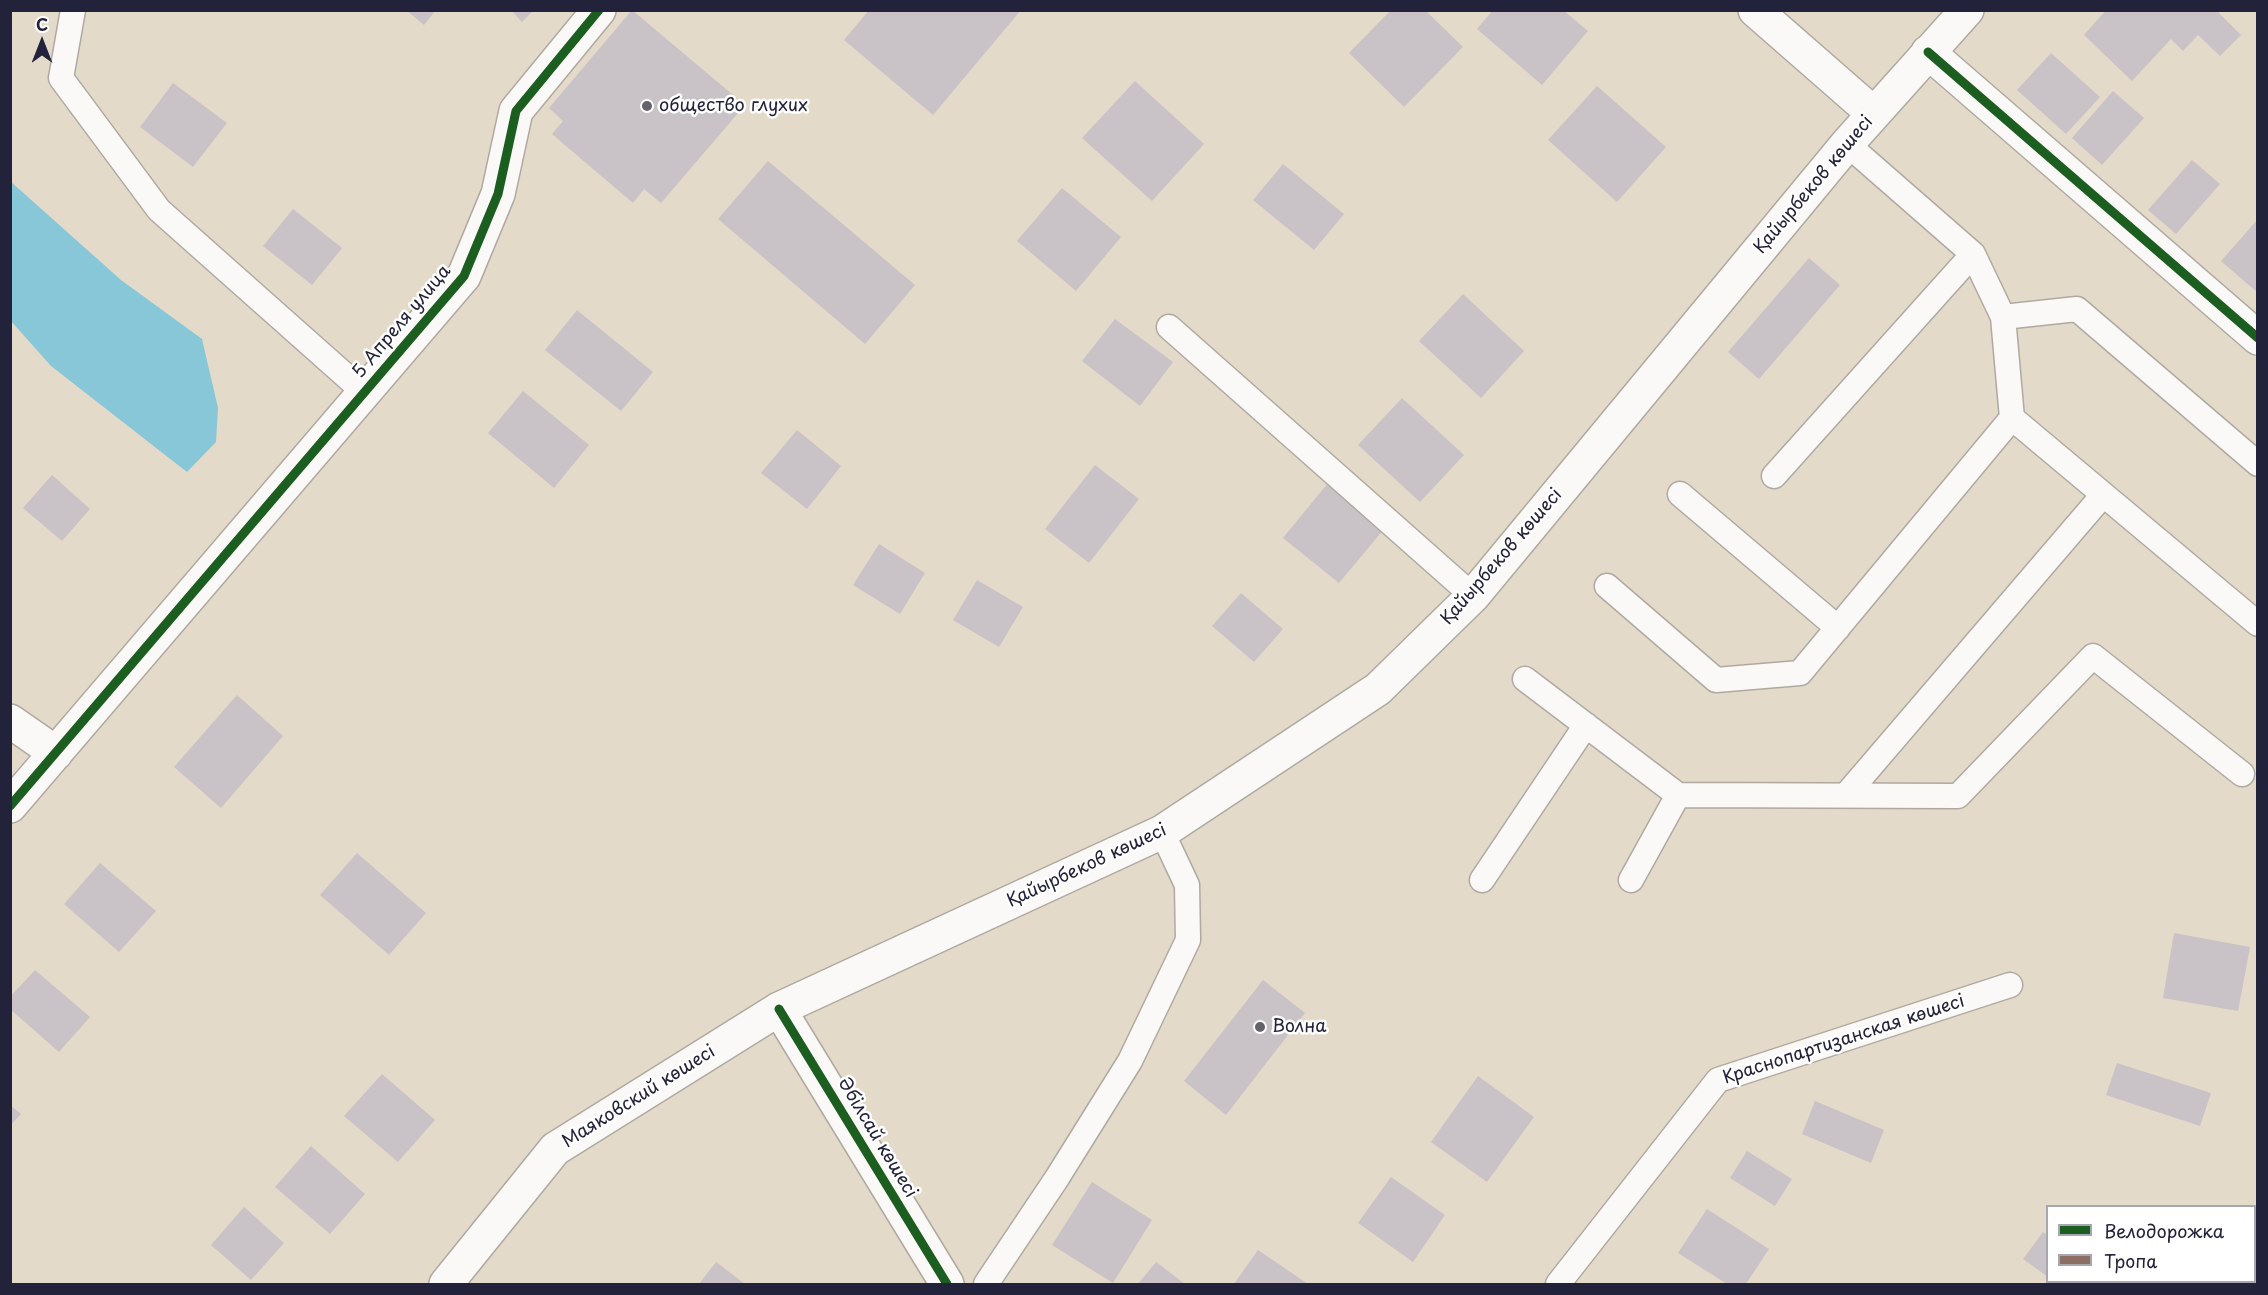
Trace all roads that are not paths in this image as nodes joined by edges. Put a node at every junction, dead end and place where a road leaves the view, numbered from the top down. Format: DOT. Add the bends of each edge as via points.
graph roads {
  1 [pos="74,10"];
  2 [pos="599,10"];
  3 [pos="1755,10"];
  4 [pos="1967,10"];
  5 [pos="1928,52"];
  6 [pos="1874,114"];
  7 [pos="1847,144"];
  8 [pos="1973,254"];
  9 [pos="2003,317"];
  10 [pos="1169,327"];
  11 [pos="2258,338"];
  12 [pos="364,392"];
  13 [pos="2012,418"];
  14 [pos="2258,464"];
  15 [pos="1774,476"];
  16 [pos="1680,494"];
  17 [pos="2103,495"];
  18 [pos="1607,586"];
  19 [pos="1473,596"];
  20 [pos="2258,624"];
  21 [pos="1838,628"];
  22 [pos="1525,679"];
  23 [pos="10,721"];
  24 [pos="1586,725"];
  25 [pos="56,753"];
  26 [pos="2242,774"];
  27 [pos="1678,795"];
  28 [pos="1846,795"];
  29 [pos="10,806"];
  30 [pos="1162,832"];
  31 [pos="1482,880"];
  32 [pos="1630,880"];
  33 [pos="2010,985"];
  34 [pos="778,1009"];
  35 [pos="446,1284"];
  36 [pos="946,1284"];
  37 [pos="986,1284"];
  38 [pos="1558,1284"];
  1 -- 12 [label="lane" via="61,78 159,210"];
  2 -- 12 [label="main road, 5 Апреля улица" via="516,111 498,194 464,276"];
  3 -- 6 [label="main road"];
  4 -- 5 [label="main road, Қайырбеков көшесі"];
  5 -- 6 [label="main road, Қайырбеков көшесі"];
  5 -- 11 [label="main road"];
  6 -- 7 [label="main road, Қайырбеков көшесі"];
  7 -- 8 [label="lane"];
  7 -- 19 [label="main road, Қайырбеков көшесі"];
  8 -- 9 [label="lane"];
  8 -- 15 [label="lane"];
  9 -- 13 [label="lane"];
  9 -- 14 [label="lane" via="2077,309"];
  10 -- 19 [label="lane"];
  12 -- 25 [label="main road, 5 Апреля улица"];
  13 -- 17 [label="lane"];
  13 -- 21 [label="lane"];
  16 -- 21 [label="lane"];
  17 -- 20 [label="lane"];
  17 -- 28 [label="lane"];
  18 -- 21 [label="lane" via="1716,680 1800,673"];
  19 -- 30 [label="main road, Қайырбеков көшесі" via="1378,689"];
  22 -- 24 [label="lane"];
  23 -- 25 [label="main road"];
  24 -- 27 [label="lane"];
  24 -- 31 [label="lane"];
  25 -- 29 [label="main road, 5 Апреля улица"];
  26 -- 28 [label="lane" via="2092,656 1958,796"];
  27 -- 28 [label="lane"];
  27 -- 32 [label="lane"];
  30 -- 34 [label="main road, Қайырбеков көшесі"];
  30 -- 37 [label="lane" via="1186,885 1188,940 1130,1061"];
  33 -- 38 [label="lane, Краснопартизанская көшесі" via="1718,1080"];
  34 -- 35 [label="main road, Маяковский көшесі" via="555,1149"];
  34 -- 36 [label="main road, Әбілсай көшесі"];
}
